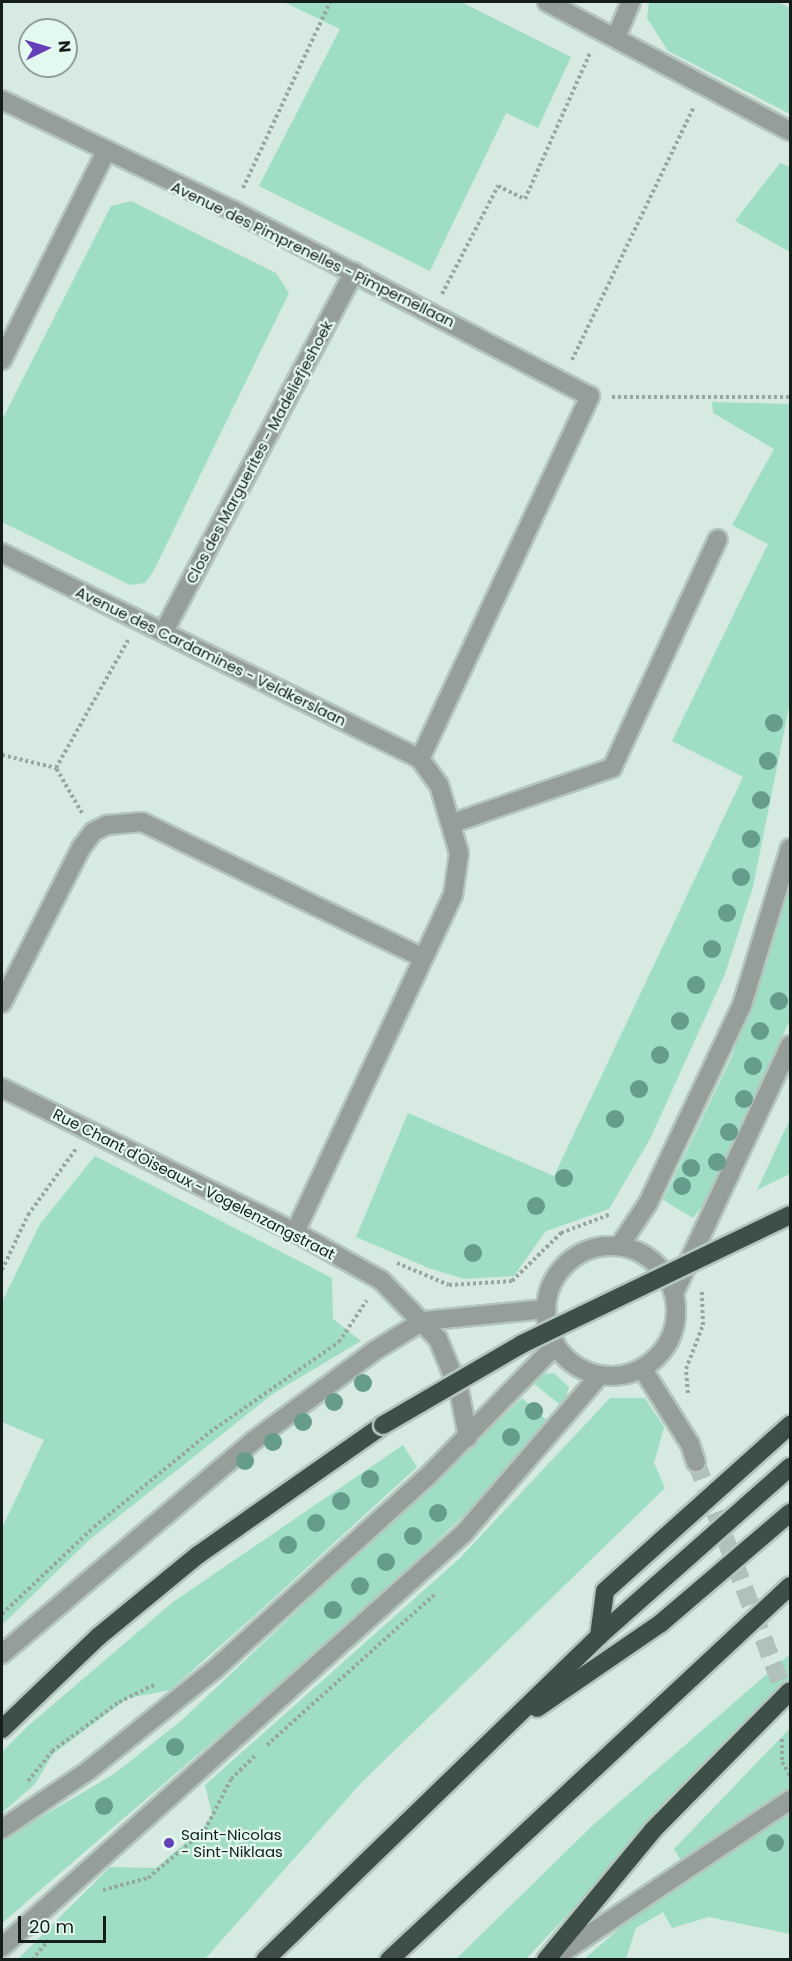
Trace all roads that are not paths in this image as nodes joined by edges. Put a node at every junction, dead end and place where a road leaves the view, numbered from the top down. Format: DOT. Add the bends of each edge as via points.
graph roads {
  1 [pos="547,2"];
  2 [pos="631,2"];
  3 [pos="609,32"];
  4 [pos="2,100"];
  5 [pos="790,131"];
  6 [pos="105,153"];
  7 [pos="354,272"];
  8 [pos="2,360"];
  9 [pos="718,539"];
  10 [pos="2,553"];
  11 [pos="164,632"];
  12 [pos="420,759"];
  13 [pos="453,824"];
  14 [pos="790,848"];
  15 [pos="421,957"];
  16 [pos="2,1003"];
  17 [pos="790,1045"];
  18 [pos="2,1088"];
  19 [pos="790,1215"];
  20 [pos="295,1232"];
  21 [pos="620,1245"];
  22 [pos="675,1293"];
  23 [pos="546,1309"];
  24 [pos="423,1321"];
  25 [pos="556,1345"];
  26 [pos="642,1368"];
  27 [pos="600,1375"];
  28 [pos="790,1425"];
  29 [pos="468,1437"];
  30 [pos="696,1462"];
  31 [pos="790,1467"];
  32 [pos="790,1513"];
  33 [pos="790,1586"];
  34 [pos="599,1636"];
  35 [pos="2,1654"];
  36 [pos="790,1691"];
  37 [pos="2,1729"];
  38 [pos="493,1737"];
  39 [pos="790,1800"];
  40 [pos="2,1829"];
  41 [pos="2,1947"];
  42 [pos="265,1959"];
  43 [pos="389,1959"];
  44 [pos="546,1959"];
  45 [pos="551,1959"];
  1 -- 3 [label="street"];
  2 -- 3 [label="street"];
  3 -- 5 [label="street"];
  4 -- 6 [label="street, Avenue des Pimprenelles - Pimpernellaan"];
  6 -- 7 [label="street, Avenue des Pimprenelles - Pimpernellaan" via="232,210"];
  6 -- 8 [label="street"];
  7 -- 11 [label="street, Clos des Marguerites - Madeliefjeshoek"];
  7 -- 12 [label="street, Avenue des Pimprenelles - Pimpernellaan" via="590,396"];
  9 -- 13 [label="street" via="612,768"];
  10 -- 11 [label="street, Avenue des Cardamines - Veldkerslaan"];
  11 -- 12 [label="street, Avenue des Cardamines - Veldkerslaan"];
  12 -- 13 [label="street" via="439,785"];
  13 -- 15 [label="street" via="459,854 453,895"];
  14 -- 21 [label="street" via="742,1005 648,1203"];
  15 -- 16 [label="street" via="142,822 93,832"];
  15 -- 20 [label="street"];
  17 -- 22 [label="street"];
  18 -- 20 [label="street, Rue Chant d'Oiseaux - Vogelenzangstraat"];
  19 -- 37 [label="highway, bridge" via="461,1378 287,1488 168,1580"];
  20 -- 24 [label="street, Rue Chant d'Oiseaux - Vogelenzangstraat" via="381,1280"];
  21 -- 22 [label="street" via="657,1265"];
  21 -- 23 [label="street" via="577,1254 550,1288"];
  22 -- 26 [label="street" via="671,1336"];
  23 -- 24 [label="street"];
  23 -- 25 [label="street"];
  24 -- 29 [label="street, Rue Chant d'Oiseaux - Vogelenzangstraat" via="449,1359"];
  24 -- 35 [label="street" via="252,1441"];
  25 -- 27 [label="street" via="583,1370"];
  25 -- 29 [label="street"];
  26 -- 27 [label="street"];
  26 -- 30 [label="street" via="670,1410"];
  27 -- 41 [label="street" via="465,1533"];
  28 -- 34 [label="highway" via="605,1591"];
  29 -- 40 [label="street" via="214,1670 89,1770"];
  31 -- 34 [label="highway"];
  32 -- 38 [label="highway" via="661,1623"];
  33 -- 43 [label="highway"];
  34 -- 38 [label="highway"];
  36 -- 44 [label="highway" via="653,1830"];
  38 -- 42 [label="highway"];
  39 -- 45 [label="street"];
}
